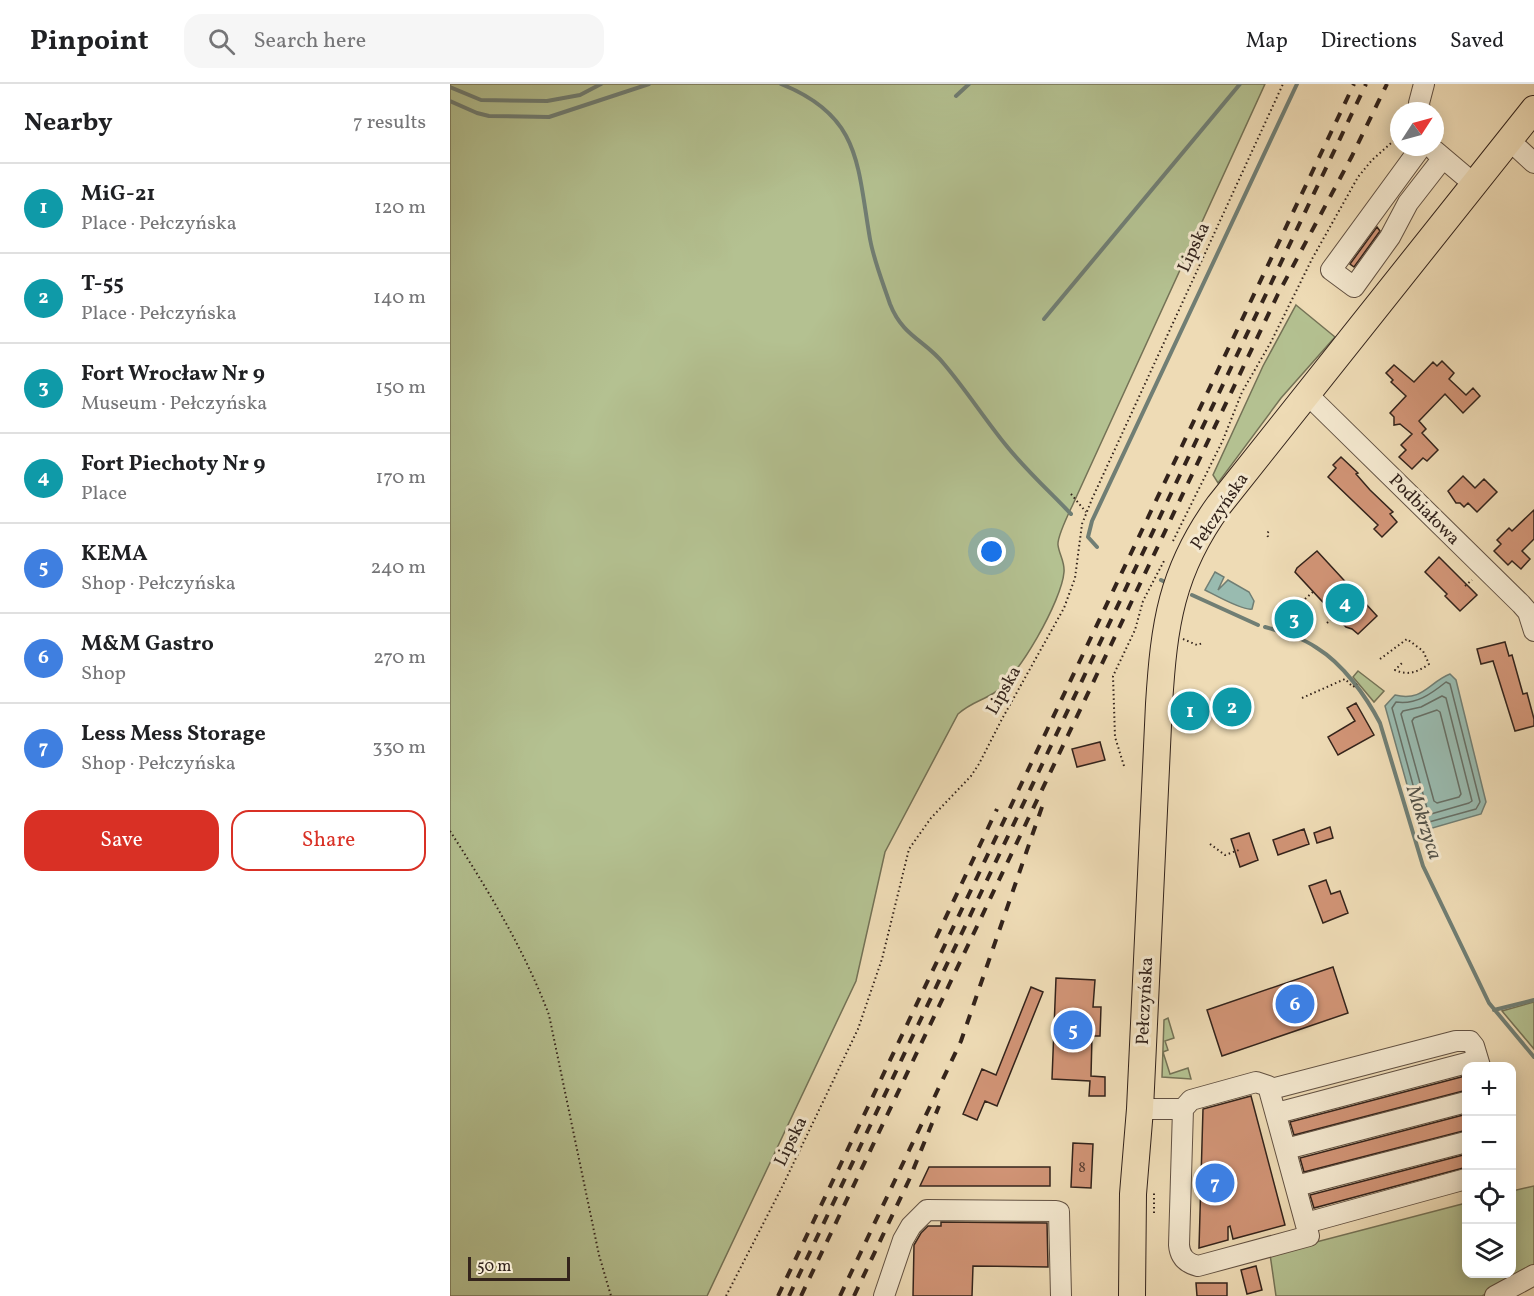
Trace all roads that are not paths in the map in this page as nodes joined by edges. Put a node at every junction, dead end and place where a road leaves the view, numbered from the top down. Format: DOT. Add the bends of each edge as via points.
graph roads {
  1 [pos="1424,84"];
  2 [pos="1419,102"];
  3 [pos="1534,109"];
  4 [pos="1509,140"];
  5 [pos="1414,156"];
  6 [pos="1434,156"];
  7 [pos="1441,156"];
  8 [pos="1534,163"];
  9 [pos="1474,184"];
  10 [pos="1307,394"];
  11 [pos="1531,604"];
  12 [pos="1534,631"];
  13 [pos="1479,1062"];
  14 [pos="1462,1067"];
  15 [pos="1271,1089"];
  16 [pos="1462,1103"];
  17 [pos="1140,1109"];
  18 [pos="1183,1109"];
  19 [pos="1277,1113"];
  20 [pos="1462,1143"];
  21 [pos="1286,1149"];
  22 [pos="1462,1180"];
  23 [pos="1296,1186"];
  24 [pos="1306,1223"];
  25 [pos="1534,1275"];
  26 [pos="884,1296"];
  27 [pos="1060,1296"];
  28 [pos="1132,1296"];
  29 [pos="1495,1296"];
  1 -- 2 [label="street"];
  3 -- 4 [label="main road, Pełczyńska"];
  4 -- 8 [label="street"];
  4 -- 9 [label="main road, Pełczyńska"];
  5 -- 6 [label="street" via="1331,270 1354,287 1390,237"];
  7 -- 9 [label="street"];
  9 -- 10 [label="main road, Pełczyńska"];
  10 -- 11 [label="street, Podbiałowa"];
  10 -- 17 [label="main road, Pełczyńska" via="1209,519 1185,562 1171,605 1160,684"];
  11 -- 12 [label="street, Podbiałowa"];
  13 -- 15 [label="street" via="1470,1041 1456,1041"];
  14 -- 19 [label="street"];
  15 -- 18 [label="street" via="1256,1082 1191,1100"];
  15 -- 19 [label="street"];
  16 -- 21 [label="street"];
  17 -- 18 [label="street"];
  17 -- 28 [label="main road, Pełczyńska"];
  18 -- 24 [label="street" via="1179,1245 1186,1262 1197,1266 1309,1236"];
  19 -- 21 [label="street"];
  20 -- 23 [label="street"];
  21 -- 23 [label="street"];
  22 -- 24 [label="street"];
  23 -- 24 [label="street"];
  25 -- 29 [label="street"];
  26 -- 27 [label="street" via="911,1226 927,1210 938,1210 1059,1212"];
}
